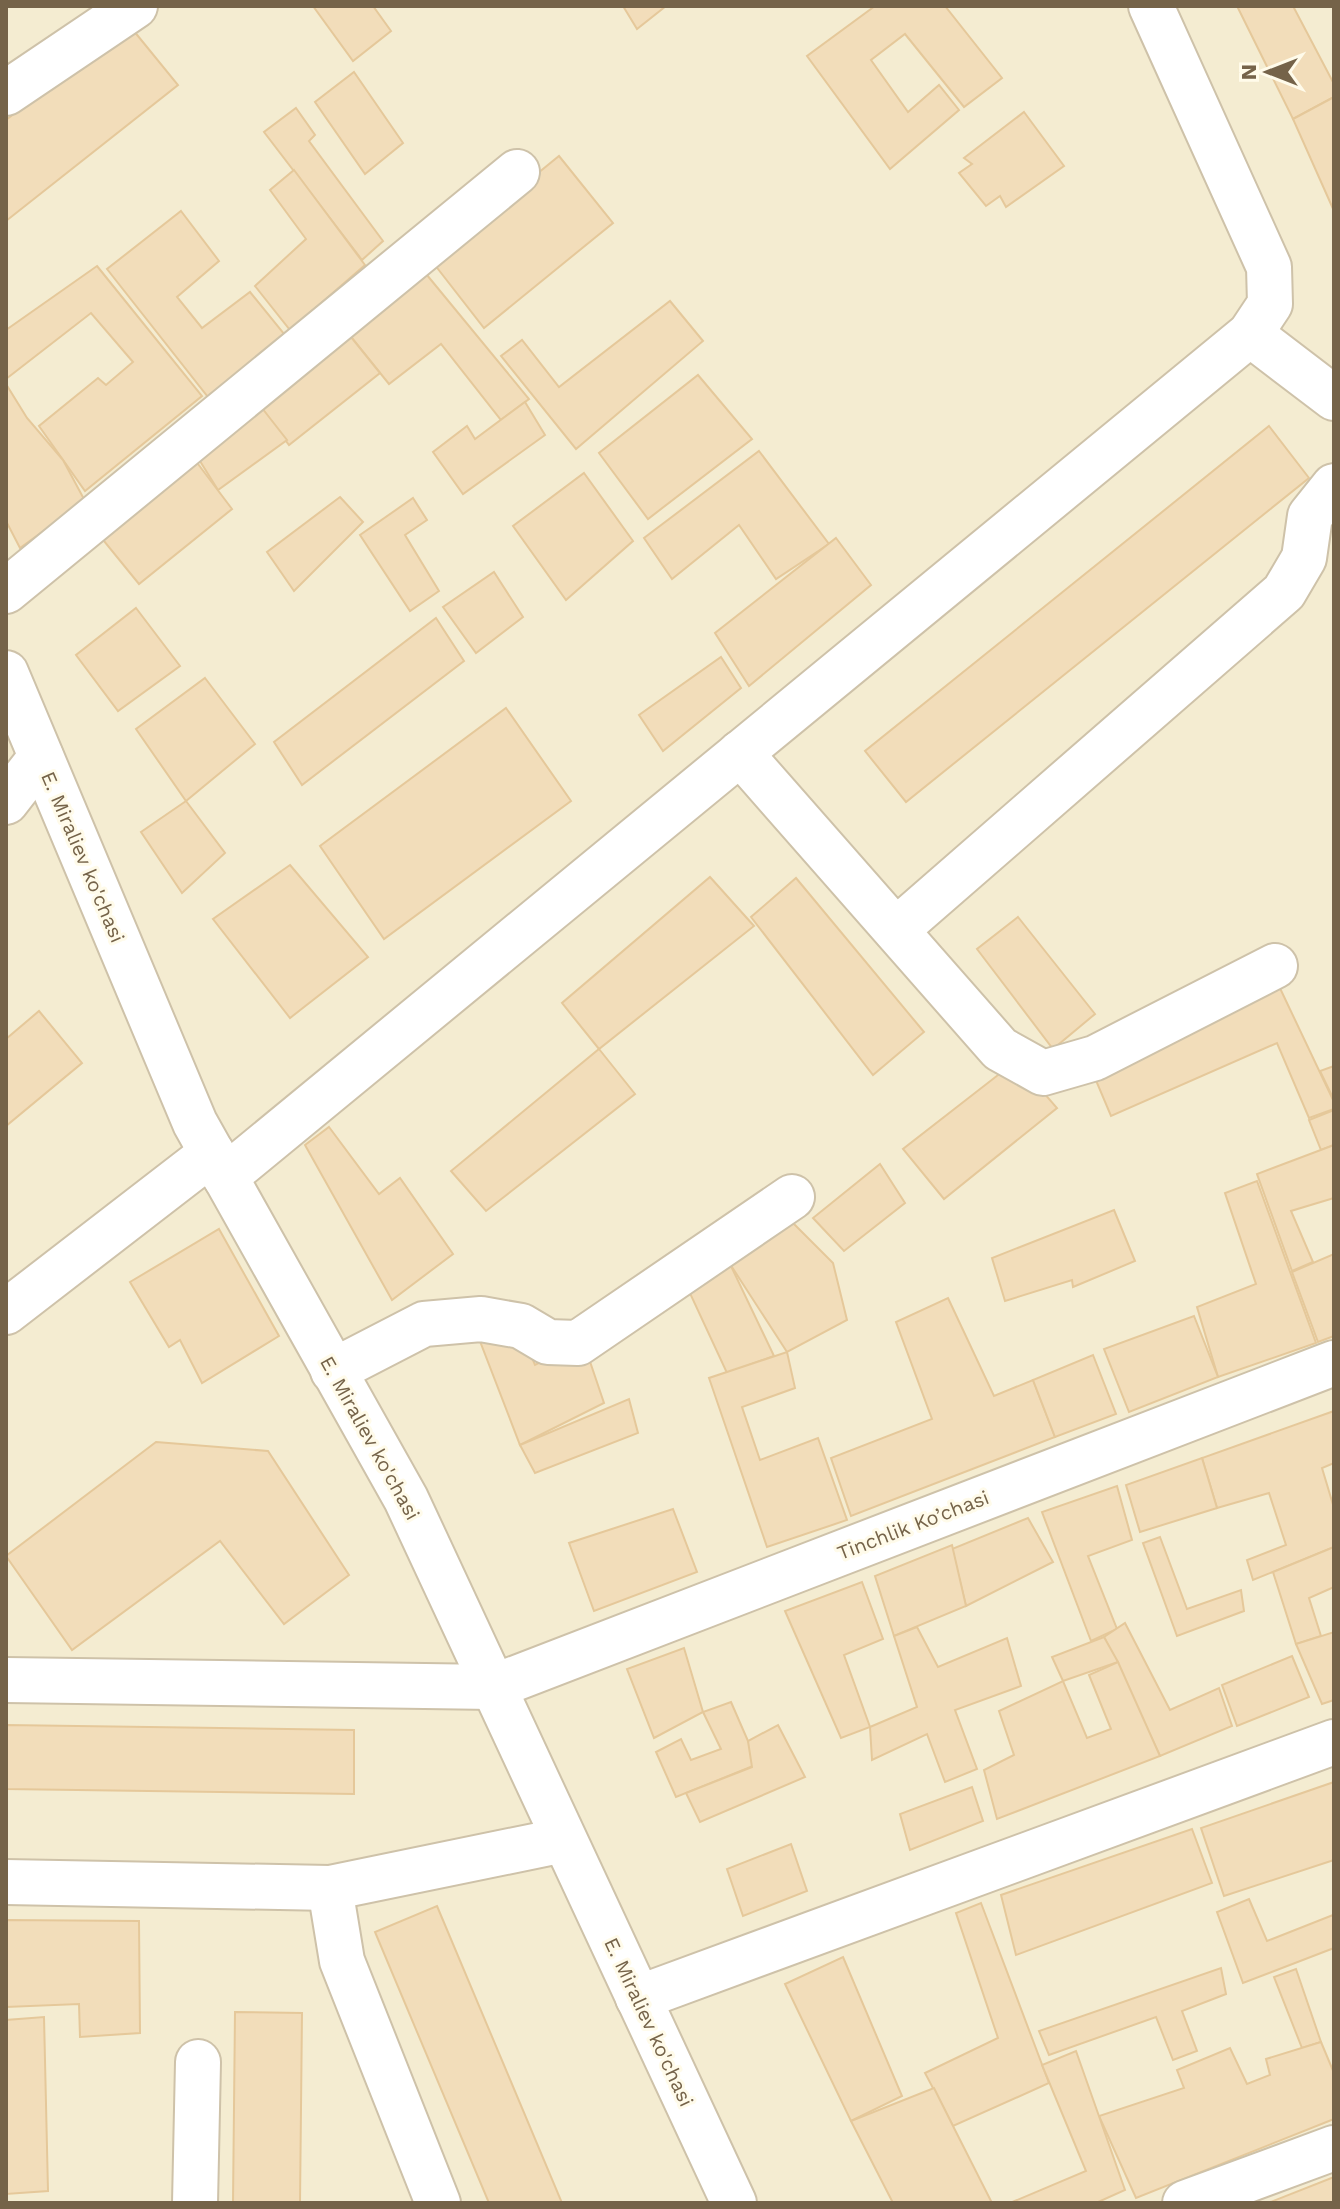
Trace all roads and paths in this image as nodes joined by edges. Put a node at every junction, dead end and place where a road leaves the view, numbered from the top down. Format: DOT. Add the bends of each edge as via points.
graph roads {
  1 [pos="135,6"];
  2 [pos="1151,6"];
  3 [pos="6,93"];
  4 [pos="517,172"];
  5 [pos="1250,334"];
  6 [pos="1334,398"];
  7 [pos="1334,486"];
  8 [pos="6,591"];
  9 [pos="6,673"];
  10 [pos="740,753"];
  11 [pos="41,757"];
  12 [pos="6,802"];
  13 [pos="896,930"];
  14 [pos="1275,966"];
  15 [pos="219,1165"];
  16 [pos="792,1197"];
  17 [pos="6,1312"];
  18 [pos="1334,1363"];
  19 [pos="333,1371"];
  20 [pos="6,1680"];
  21 [pos="493,1687"];
  22 [pos="1334,1742"];
  23 [pos="564,1840"];
  24 [pos="6,1882"];
  25 [pos="330,1888"];
  26 [pos="638,1998"];
  27 [pos="198,2062"];
  28 [pos="1334,2148"];
  29 [pos="195,2203"];
  30 [pos="438,2203"];
  31 [pos="734,2203"];
  32 [pos="1185,2203"];
  1 -- 3 [label="street"];
  2 -- 5 [label="street" via="1269,267 1270,304"];
  4 -- 8 [label="street"];
  5 -- 6 [label="street"];
  5 -- 10 [label="street"];
  7 -- 13 [label="street" via="1310,516 1304,558 1284,592"];
  9 -- 11 [label="street, E. Miraliev ko'chasi"];
  10 -- 13 [label="street"];
  10 -- 15 [label="street"];
  11 -- 12 [label="street"];
  11 -- 15 [label="street, E. Miraliev ko'chasi" via="195,1123"];
  13 -- 14 [label="street" via="1000,1049 1043,1073 1095,1058"];
  15 -- 17 [label="street"];
  15 -- 19 [label="street, E. Miraliev ko'chasi"];
  16 -- 19 [label="street" via="578,1343 548,1342 521,1326 481,1319 424,1324"];
  18 -- 21 [label="street, Tinchlik Ko’chasi"];
  19 -- 21 [label="street, E. Miraliev ko'chasi" via="406,1499"];
  20 -- 21 [label="street"];
  21 -- 23 [label="street, E. Miraliev ko'chasi"];
  22 -- 26 [label="street"];
  23 -- 25 [label="street"];
  23 -- 26 [label="street, E. Miraliev ko'chasi"];
  24 -- 25 [label="street"];
  25 -- 30 [label="street" via="342,1961"];
  26 -- 31 [label="street, E. Miraliev ko'chasi"];
  27 -- 29 [label="street"];
  28 -- 32 [label="street"];
}
